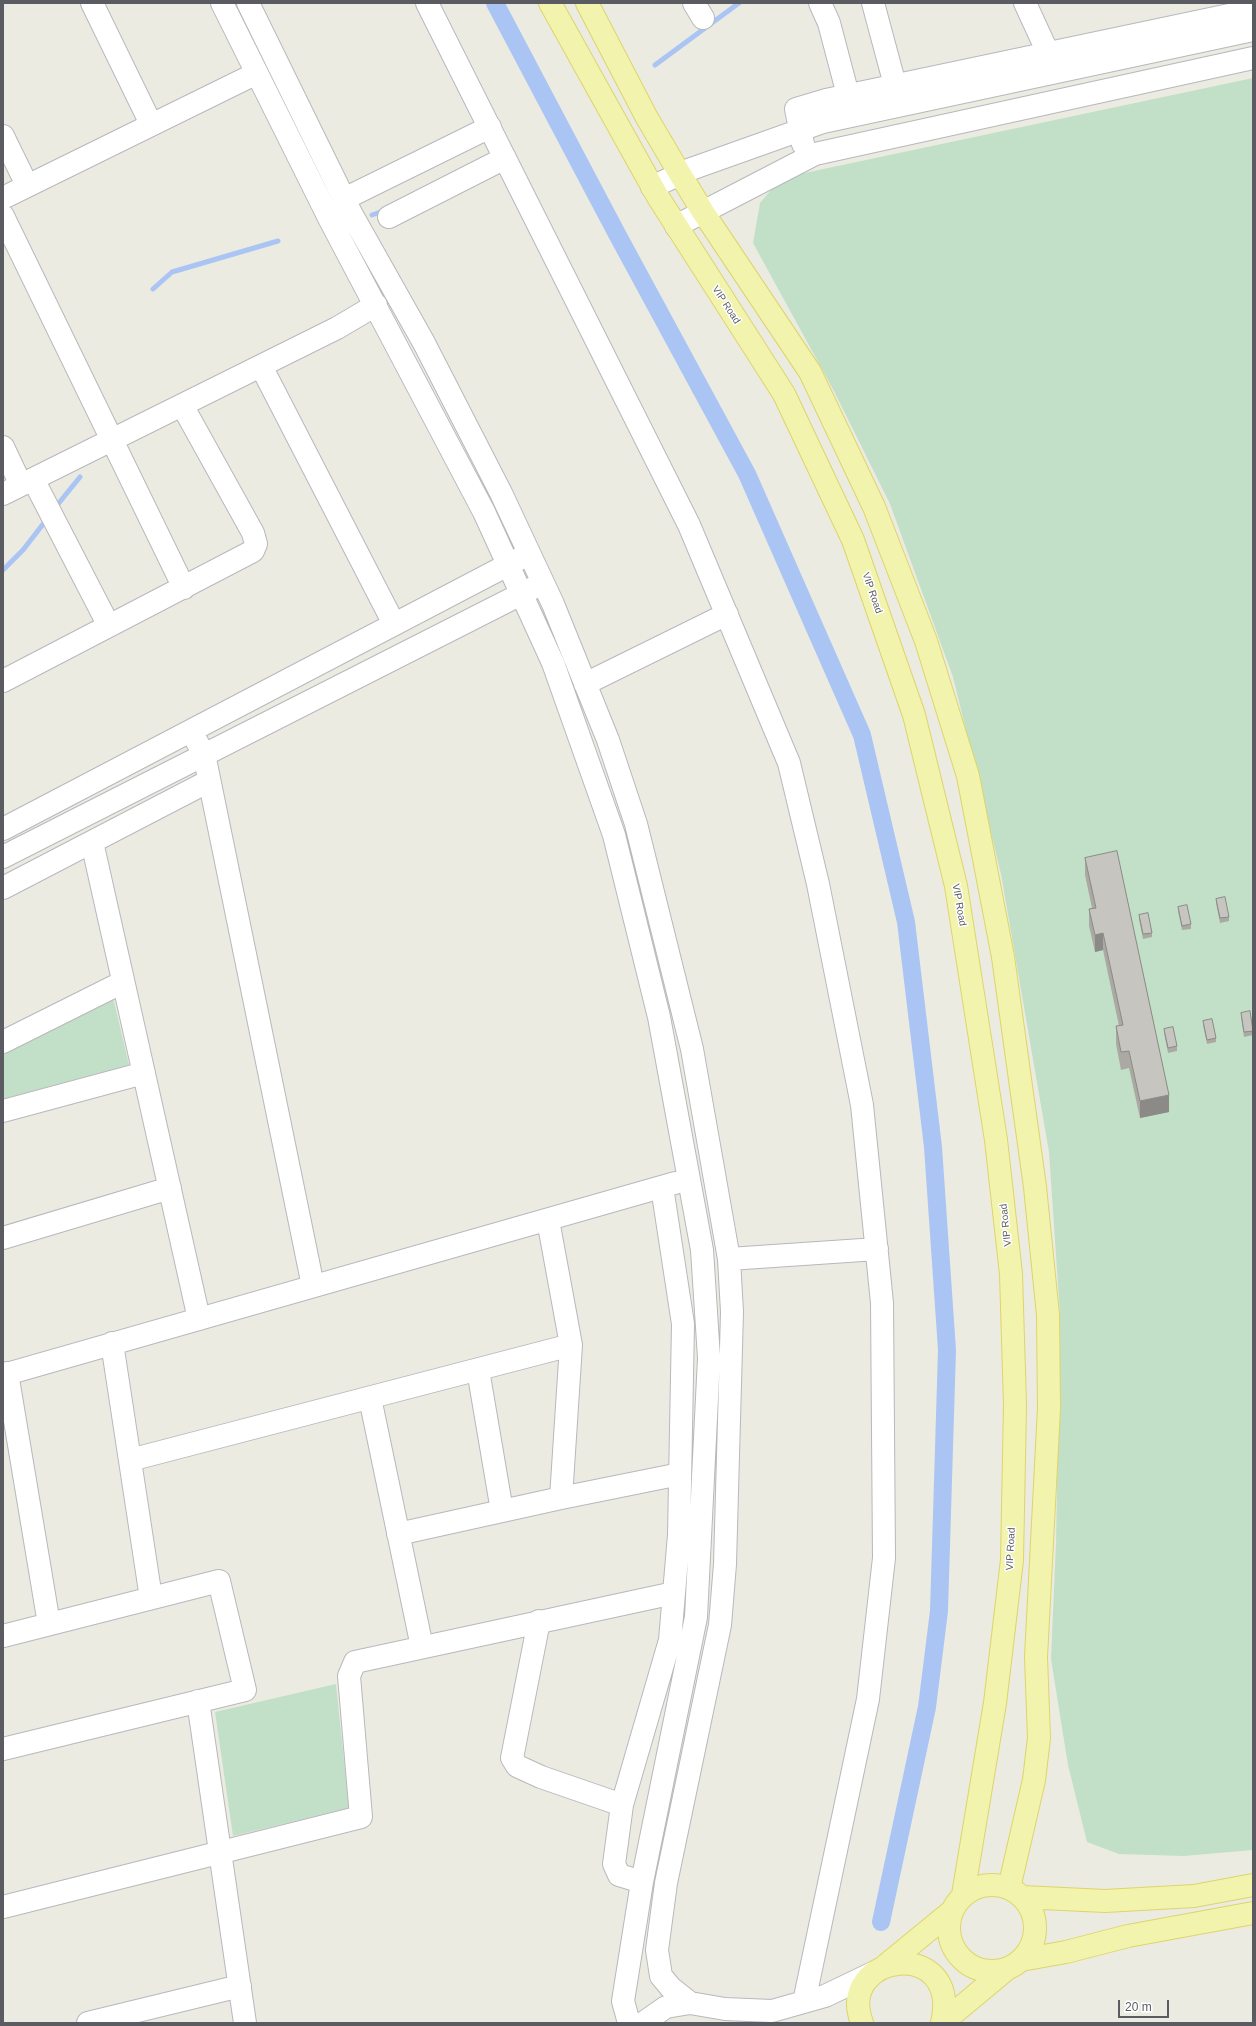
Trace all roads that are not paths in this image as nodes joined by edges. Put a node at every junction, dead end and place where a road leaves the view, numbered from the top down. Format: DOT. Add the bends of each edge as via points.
graph roads {
  1 [pos="92,3"];
  2 [pos="222,3"];
  3 [pos="248,3"];
  4 [pos="427,3"];
  5 [pos="550,3"];
  6 [pos="587,3"];
  7 [pos="596,3"];
  8 [pos="820,3"];
  9 [pos="873,3"];
  10 [pos="1025,3"];
  11 [pos="1253,10"];
  12 [pos="1253,30"];
  13 [pos="1048,54"];
  14 [pos="1253,58"];
  15 [pos="257,73"];
  16 [pos="895,85"];
  17 [pos="848,95"];
  18 [pos="647,118"];
  19 [pos="150,124"];
  20 [pos="490,128"];
  21 [pos="799,131"];
  22 [pos="3,136"];
  23 [pos="807,157"];
  24 [pos="505,158"];
  25 [pos="680,174"];
  26 [pos="27,185"];
  27 [pos="652,187"];
  28 [pos="3,198"];
  29 [pos="344,199"];
  30 [pos="703,212"];
  31 [pos="3,216"];
  32 [pos="389,217"];
  33 [pos="676,226"];
  34 [pos="376,305"];
  35 [pos="261,366"];
  36 [pos="182,405"];
  37 [pos="112,440"];
  38 [pos="3,447"];
  39 [pos="19,486"];
  40 [pos="529,553"];
  41 [pos="508,565"];
  42 [pos="543,583"];
  43 [pos="184,588"];
  44 [pos="521,594"];
  45 [pos="727,614"];
  46 [pos="394,624"];
  47 [pos="109,626"];
  48 [pos="3,681"];
  49 [pos="585,684"];
  50 [pos="190,731"];
  51 [pos="204,754"];
  52 [pos="209,781"];
  53 [pos="3,829"];
  54 [pos="92,842"];
  55 [pos="3,857"];
  56 [pos="3,888"];
  57 [pos="123,982"];
  58 [pos="3,1042"];
  59 [pos="144,1073"];
  60 [pos="3,1111"];
  61 [pos="689,1179"];
  62 [pos="662,1187"];
  63 [pos="170,1188"];
  64 [pos="548,1220"];
  65 [pos="3,1238"];
  66 [pos="877,1249"];
  67 [pos="729,1258"];
  68 [pos="313,1286"];
  69 [pos="200,1319"];
  70 [pos="112,1344"];
  71 [pos="571,1345"];
  72 [pos="478,1370"];
  73 [pos="5,1374"];
  74 [pos="370,1398"];
  75 [pos="130,1460"];
  76 [pos="680,1474"];
  77 [pos="561,1498"];
  78 [pos="502,1511"];
  79 [pos="398,1534"];
  80 [pos="674,1593"];
  81 [pos="151,1598"];
  82 [pos="539,1622"];
  83 [pos="50,1624"];
  84 [pos="3,1636"];
  85 [pos="422,1646"];
  86 [pos="198,1701"];
  87 [pos="3,1749"];
  88 [pos="622,1805"];
  89 [pos="220,1854"];
  90 [pos="642,1882"];
  91 [pos="1253,1885"];
  92 [pos="1016,1892"];
  93 [pos="958,1903"];
  94 [pos="3,1906"];
  95 [pos="1253,1912"];
  96 [pos="1014,1964"];
  97 [pos="879,1969"];
  98 [pos="240,1986"];
  99 [pos="804,2002"];
  100 [pos="690,2003"];
  101 [pos="88,2023"];
  102 [pos="245,2023"];
  103 [pos="630,2023"];
  104 [pos="643,2023"];
  105 [pos="862,2023"];
  106 [pos="942,2023"];
  1 -- 19 [label="street"];
  2 -- 15 [label="street"];
  3 -- 29 [label="street"];
  4 -- 20 [label="street"];
  5 -- 27 [label="main road, VIP Road"];
  6 -- 18 [label="main road"];
  7 -- 18 [label="street" via="634,70"];
  8 -- 17 [label="street" via="829,23"];
  9 -- 16 [label="street"];
  10 -- 13 [label="street"];
  11 -- 13 [label="street"];
  12 -- 21 [label="street" via="823,122"];
  13 -- 16 [label="street"];
  14 -- 23 [label="street"];
  15 -- 19 [label="street"];
  15 -- 34 [label="street" via="330,220"];
  16 -- 17 [label="street"];
  17 -- 21 [label="street" via="796,109"];
  18 -- 25 [label="main road"];
  19 -- 26 [label="street"];
  20 -- 24 [label="street"];
  20 -- 29 [label="street"];
  21 -- 23 [label="street"];
  21 -- 25 [label="street"];
  22 -- 26 [label="street"];
  23 -- 30 [label="street"];
  24 -- 32 [label="street"];
  24 -- 45 [label="street" via="689,525"];
  25 -- 27 [label="street"];
  25 -- 30 [label="main road"];
  26 -- 28 [label="street"];
  27 -- 33 [label="main road, VIP Road"];
  29 -- 40 [label="street" via="424,343 501,492"];
  30 -- 33 [label="street"];
  30 -- 92 [label="main road" via="810,372 874,507 926,641 968,776 1003,956 1035,1187 1048,1315 1049,1408 1036,1657 1039,1738"];
  31 -- 37 [label="street"];
  33 -- 93 [label="main road, VIP Road" via="784,394 853,540 914,715 956,886 1000,1171 1011,1274 1015,1405 1012,1560 995,1703"];
  34 -- 35 [label="street" via="337,328"];
  34 -- 41 [label="street" via="484,512"];
  35 -- 36 [label="street"];
  35 -- 46 [label="street"];
  36 -- 37 [label="street"];
  36 -- 43 [label="street" via="253,533 256,544 253,551"];
  37 -- 39 [label="street"];
  37 -- 43 [label="street"];
  38 -- 39 [label="street"];
  39 -- 47 [label="street" via="45,503"];
  40 -- 41 [label="street"];
  40 -- 42 [label="street"];
  41 -- 44 [label="street"];
  41 -- 46 [label="street"];
  42 -- 44 [label="street"];
  42 -- 49 [label="street"];
  43 -- 47 [label="street"];
  44 -- 51 [label="street"];
  44 -- 61 [label="street" via="553,663 614,835 659,1017"];
  45 -- 49 [label="street"];
  45 -- 66 [label="street" via="789,763 818,884 862,1105"];
  46 -- 50 [label="street"];
  47 -- 48 [label="street"];
  49 -- 67 [label="street" via="608,740 640,840 692,1049"];
  50 -- 51 [label="street"];
  50 -- 53 [label="street"];
  51 -- 52 [label="street"];
  51 -- 55 [label="street"];
  52 -- 54 [label="street"];
  52 -- 68 [label="street"];
  54 -- 56 [label="street"];
  54 -- 57 [label="street"];
  57 -- 58 [label="street"];
  57 -- 59 [label="street"];
  59 -- 60 [label="street"];
  59 -- 63 [label="street"];
  61 -- 62 [label="street"];
  61 -- 90 [label="street" via="702,1250 709,1358 696,1617"];
  62 -- 64 [label="street"];
  62 -- 76 [label="street" via="683,1324"];
  63 -- 65 [label="street"];
  63 -- 69 [label="street"];
  64 -- 68 [label="street"];
  64 -- 71 [label="street"];
  66 -- 67 [label="street"];
  66 -- 99 [label="street" via="882,1303 884,1558 868,1699"];
  67 -- 100 [label="street" via="732,1312 720,1625 666,1883 657,1950 662,1976 671,1988"];
  68 -- 69 [label="street"];
  69 -- 70 [label="street"];
  70 -- 73 [label="street"];
  70 -- 75 [label="street"];
  71 -- 72 [label="street"];
  71 -- 77 [label="street"];
  72 -- 74 [label="street"];
  72 -- 78 [label="street"];
  73 -- 83 [label="street"];
  74 -- 75 [label="street"];
  74 -- 79 [label="street"];
  75 -- 81 [label="street"];
  76 -- 77 [label="street"];
  76 -- 80 [label="street" via="679,1535"];
  77 -- 78 [label="street"];
  78 -- 79 [label="street"];
  79 -- 85 [label="street"];
  80 -- 82 [label="street"];
  80 -- 88 [label="street" via="670,1640"];
  81 -- 83 [label="street"];
  81 -- 86 [label="street" via="219,1581 245,1690"];
  82 -- 85 [label="street"];
  82 -- 88 [label="street" via="512,1758 517,1766 541,1777"];
  83 -- 84 [label="street"];
  85 -- 89 [label="street" via="355,1662 349,1676 362,1817"];
  86 -- 87 [label="street"];
  86 -- 89 [label="street"];
  88 -- 90 [label="street" via="614,1864 619,1875"];
  89 -- 94 [label="street"];
  89 -- 98 [label="street"];
  90 -- 103 [label="street" via="623,2001"];
  91 -- 92 [label="main road" via="1194,1896 1105,1901"];
  92 -- 93 [label="main road" via="993,1884 982,1886 977,1887"];
  92 -- 96 [label="main road" via="1032,1911 1035,1929 1031,1946"];
  93 -- 96 [label="main road" via="948,1927 952,1944 961,1958 975,1968 991,1972"];
  93 -- 97 [label="main road"];
  95 -- 96 [label="main road" via="1128,1936"];
  96 -- 106 [label="main road"];
  97 -- 99 [label="street" via="825,1996"];
  97 -- 105 [label="main road" via="862,1988 858,2005"];
  97 -- 106 [label="main road" via="902,1962 919,1966 932,1974 942,1989 945,2007"];
  98 -- 101 [label="street"];
  98 -- 102 [label="street"];
  99 -- 100 [label="street" via="772,2011 725,2010"];
  100 -- 104 [label="street" via="666,2007"];
}
